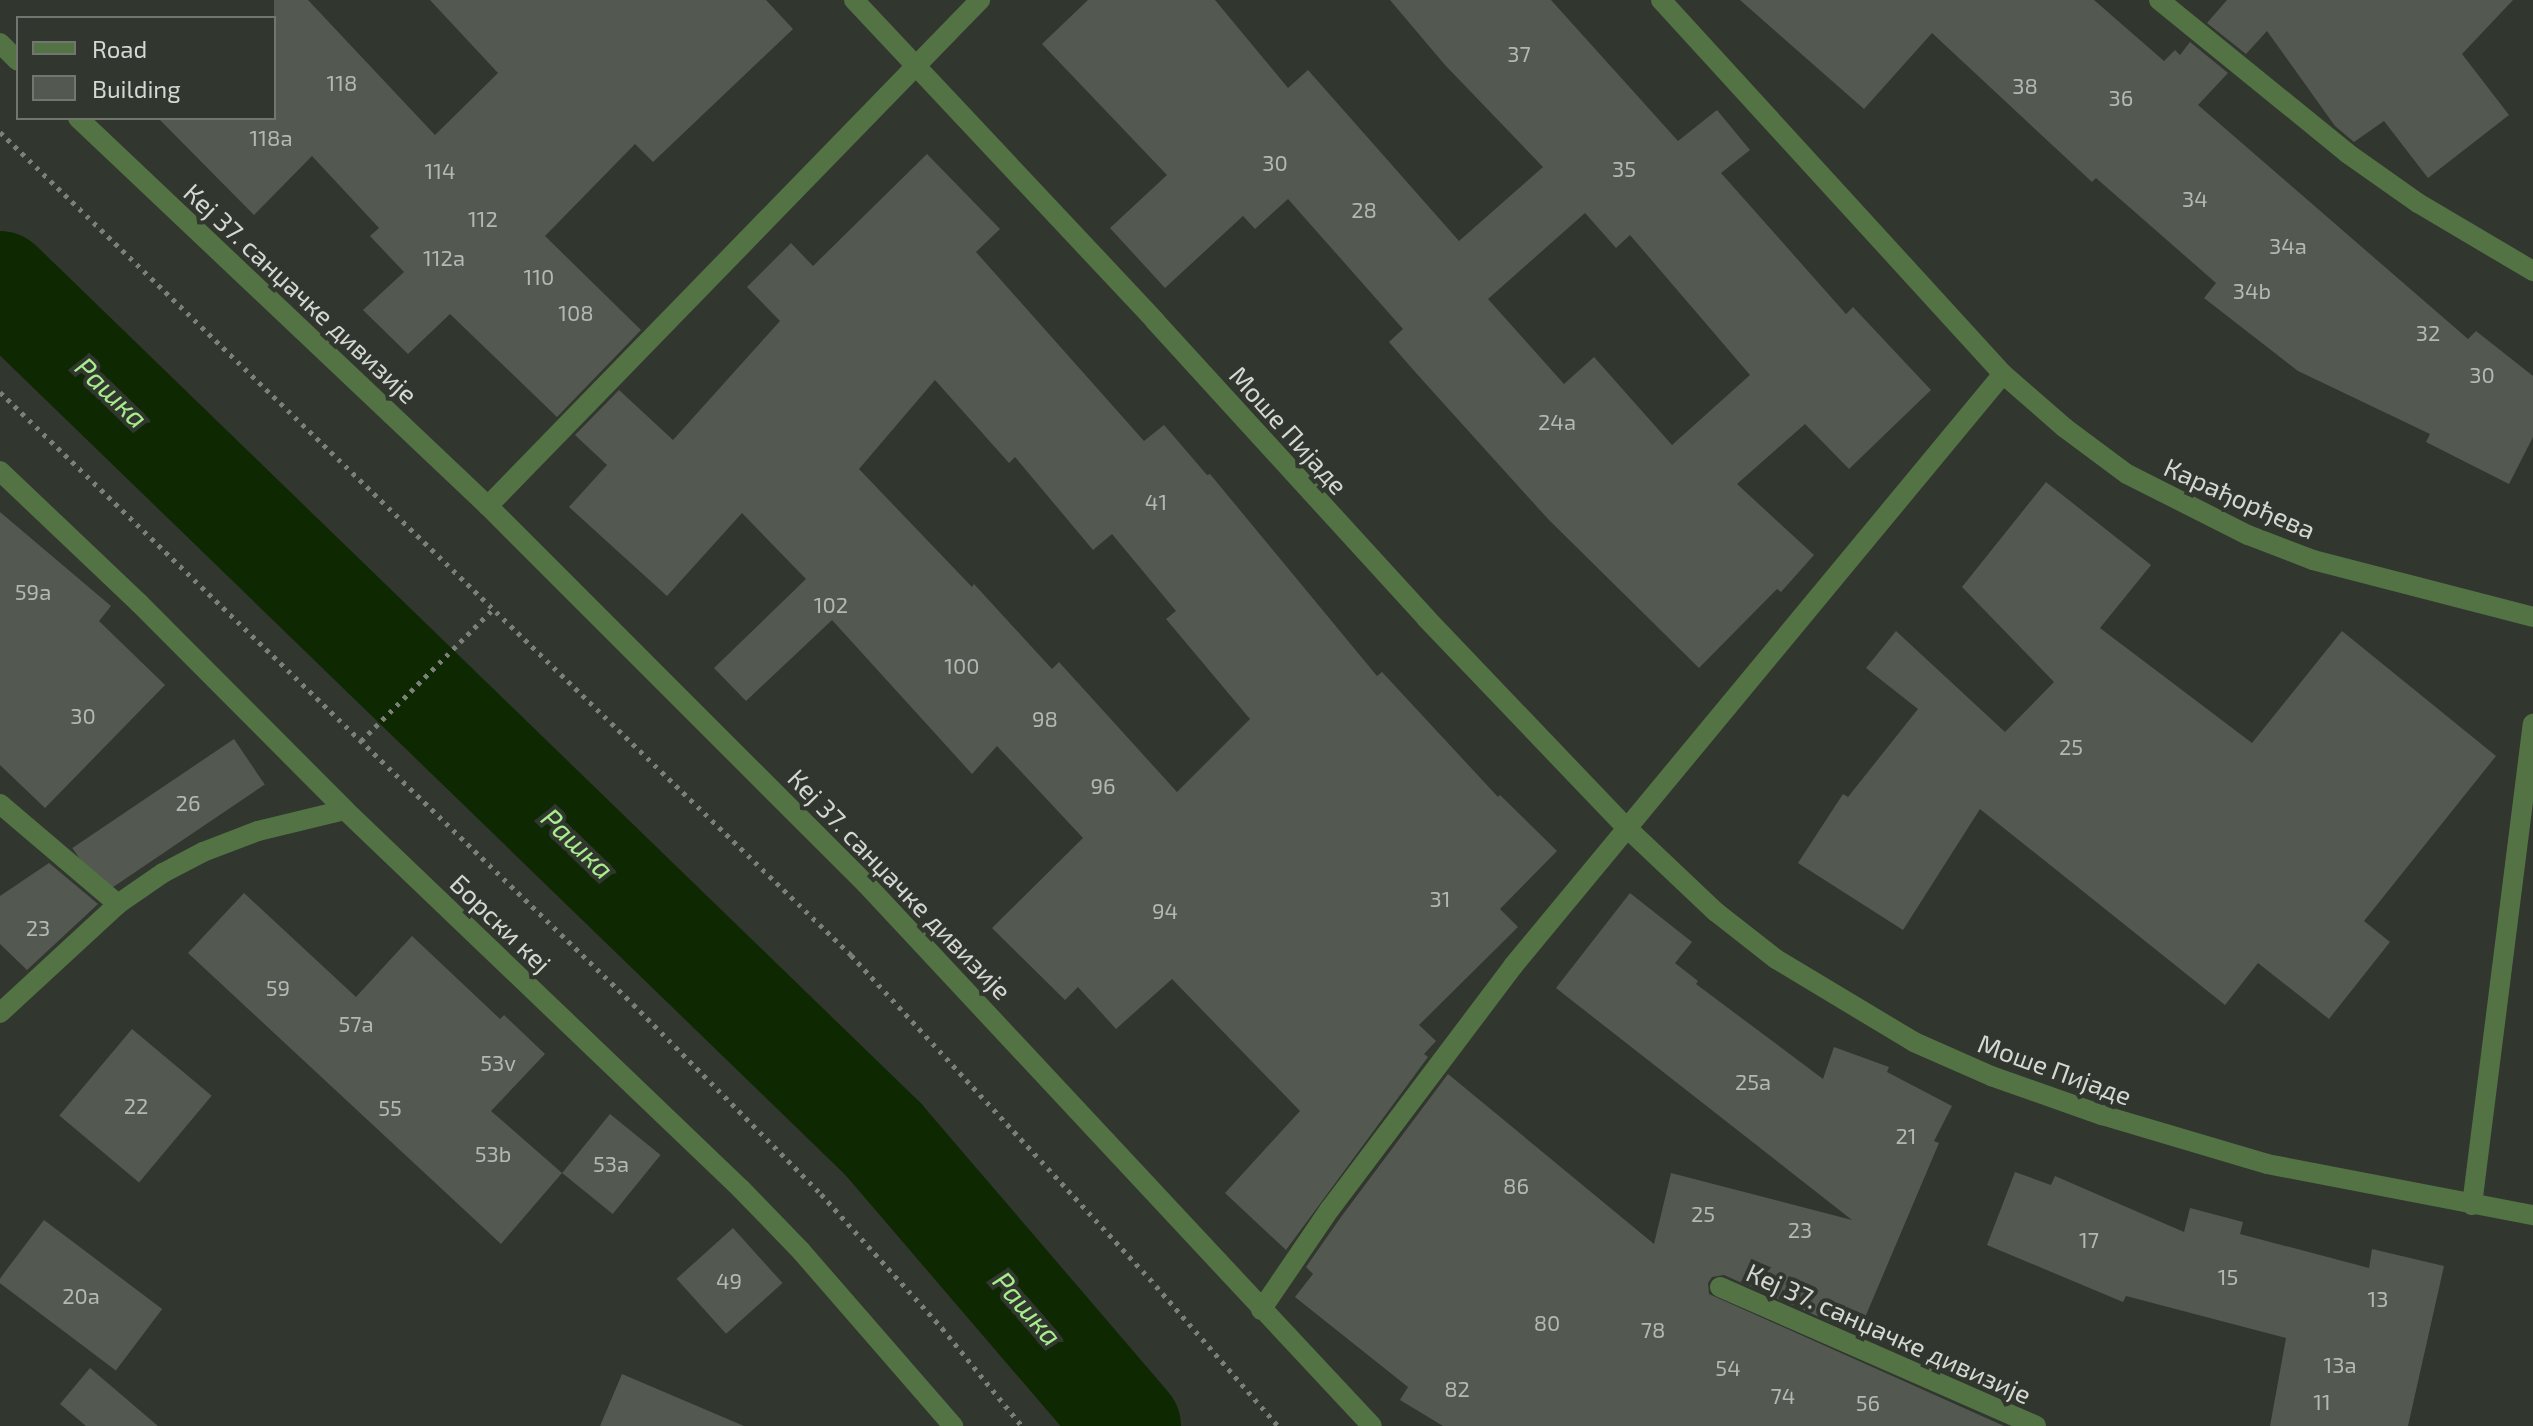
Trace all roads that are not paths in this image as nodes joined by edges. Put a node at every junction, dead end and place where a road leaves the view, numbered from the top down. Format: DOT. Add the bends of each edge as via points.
graph roads {
  1 [pos="854,0"];
  2 [pos="980,0"];
  3 [pos="1661,0"];
  4 [pos="2159,0"];
  5 [pos="0,43"];
  6 [pos="16,59"];
  7 [pos="915,67"];
  8 [pos="80,120"];
  9 [pos="2533,271"];
  10 [pos="2003,374"];
  11 [pos="0,471"];
  12 [pos="488,506"];
  13 [pos="2533,617"];
  14 [pos="2533,724"];
  15 [pos="0,804"];
  16 [pos="345,810"];
  17 [pos="1626,827"];
  18 [pos="118,904"];
  19 [pos="0,1013"];
  20 [pos="2472,1205"];
  21 [pos="2533,1215"];
  22 [pos="1720,1287"];
  23 [pos="1261,1310"];
  24 [pos="953,1426"];
  25 [pos="1372,1426"];
  26 [pos="2036,1426"];
  1 -- 7 [label="street, Моше Пијаде"];
  2 -- 7 [label="street"];
  3 -- 10 [label="street, Карађорђева"];
  4 -- 9 [label="street" via="2347,153"];
  5 -- 6 [label="street"];
  7 -- 12 [label="street"];
  7 -- 17 [label="street, Моше Пијаде"];
  8 -- 12 [label="street, Кеј 37. санџачке дивизије"];
  10 -- 13 [label="street, Карађорђева" via="2127,474 2248,535 2313,560"];
  10 -- 17 [label="street"];
  11 -- 16 [label="street, Борски кеј"];
  12 -- 23 [label="street, Кеј 37. санџачке дивизије" via="866,884"];
  14 -- 20 [label="street"];
  15 -- 18 [label="street"];
  16 -- 18 [label="street" via="258,831 203,852"];
  16 -- 24 [label="street, Борски кеј" via="741,1189"];
  17 -- 20 [label="street, Моше Пијаде" via="1716,912 1776,959 1914,1042 1991,1076 2179,1139 2267,1164"];
  17 -- 23 [label="street" via="1441,1059"];
  18 -- 19 [label="street"];
  20 -- 21 [label="street, Моше Пијаде"];
  22 -- 26 [label="street, Кеј 37. санџачке дивизије"];
  23 -- 25 [label="street, Кеј 37. санџачке дивизије"];
}
